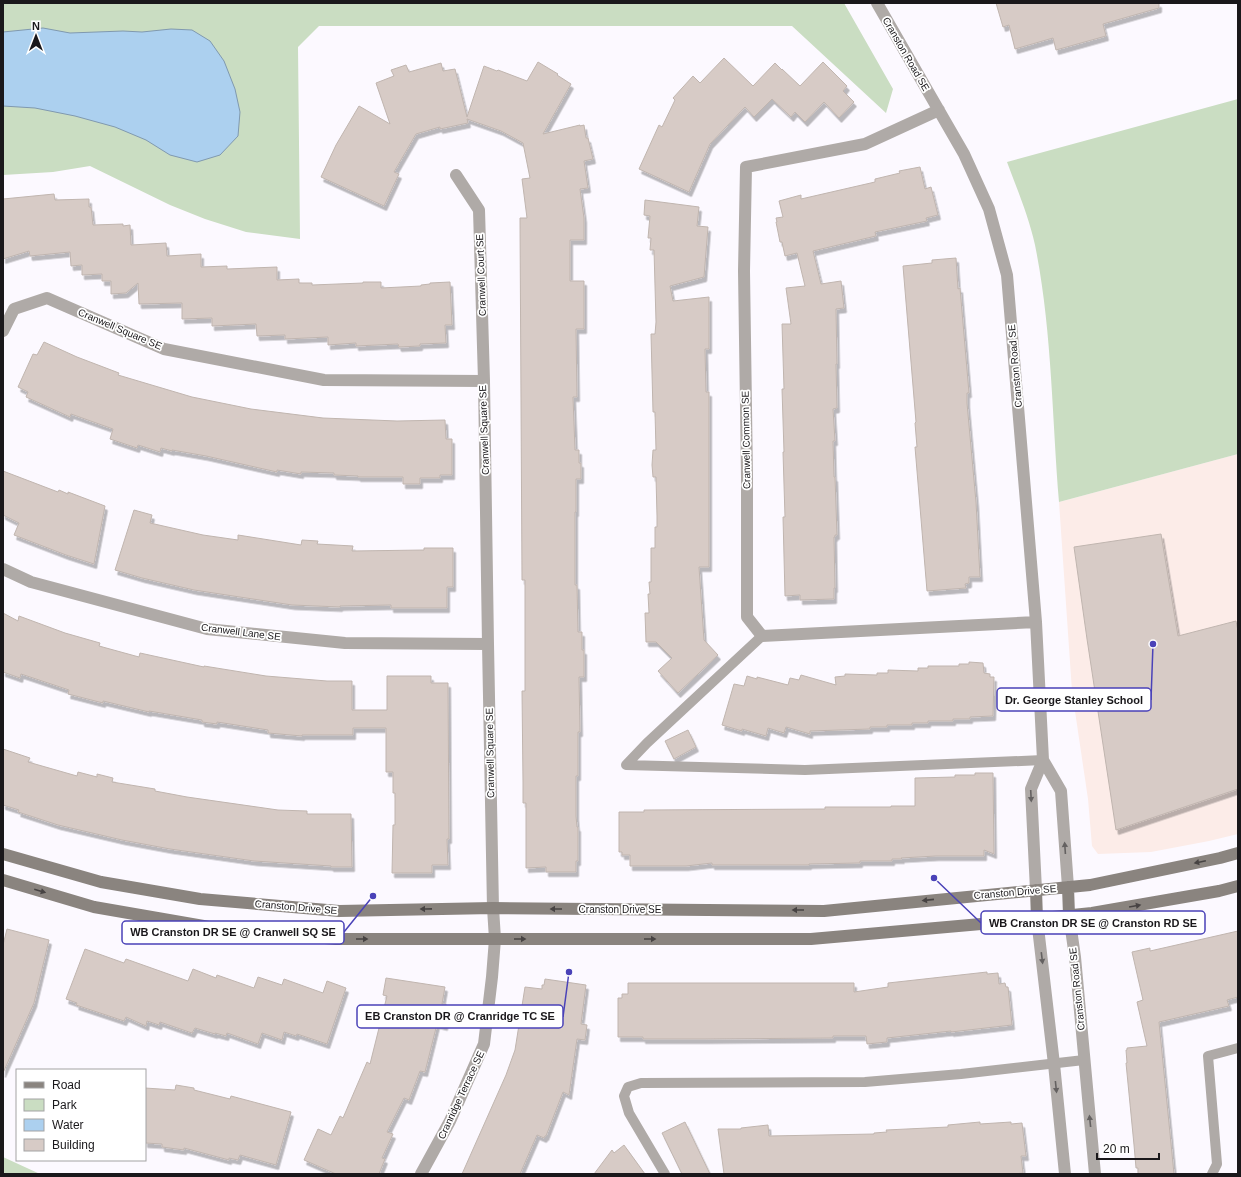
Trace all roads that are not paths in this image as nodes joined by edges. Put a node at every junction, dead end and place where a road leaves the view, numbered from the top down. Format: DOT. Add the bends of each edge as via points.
graph roads {
  1 [pos="877,3"];
  2 [pos="940,110"];
  3 [pos="456,175"];
  4 [pos="3,331"];
  5 [pos="484,381"];
  6 [pos="3,569"];
  7 [pos="1036,622"];
  8 [pos="762,636"];
  9 [pos="488,644"];
  10 [pos="1043,760"];
  11 [pos="1238,853"];
  12 [pos="3,854"];
  13 [pos="3,880"];
  14 [pos="1238,886"];
  15 [pos="1068,887"];
  16 [pos="1036,890"];
  17 [pos="493,908"];
  18 [pos="1069,915"];
  19 [pos="1037,919"];
  20 [pos="495,939"];
  21 [pos="1238,1048"];
  22 [pos="1084,1060"];
  23 [pos="1054,1064"];
  24 [pos="421,1174"];
  25 [pos="665,1174"];
  26 [pos="1065,1174"];
  27 [pos="1096,1174"];
  28 [pos="1212,1174"];
  1 -- 2 [label="street, Cranston Road SE"];
  2 -- 7 [label="street, Cranston Road SE" via="989,209 1007,275"];
  2 -- 8 [label="street, Cranwell Common SE" via="865,144 746,167 744,271 747,617"];
  3 -- 5 [label="street, Cranwell Court SE" via="479,210"];
  4 -- 5 [label="street, Cranwell Square SE" via="14,309 47,298 164,349 324,380"];
  5 -- 9 [label="street, Cranwell Square SE"];
  6 -- 9 [label="street, Cranwell Lane SE" via="31,582 207,629 345,643"];
  7 -- 8 [label="street"];
  7 -- 10 [label="street, Cranston Road SE"];
  8 -- 10 [label="lane" via="626,765 804,770"];
  9 -- 17 [label="street, Cranwell Square SE"];
  15 -- 10 [label="street, Cranston Road SE, one-way" via="1061,791"];
  10 -- 16 [label="street, Cranston Road SE, one-way" via="1031,789"];
  11 -- 15 [label="street, Cranston Drive SE, one-way" via="1090,885"];
  17 -- 12 [label="street, Cranston Drive SE, one-way" via="339,911 200,899 101,882"];
  13 -- 20 [label="street, one-way" via="94,907 215,928 336,939"];
  18 -- 14 [label="street, one-way" via="1107,911"];
  15 -- 16 [label="street, Cranston Drive SE"];
  15 -- 18 [label="street, Cranston Road SE"];
  16 -- 17 [label="street, Cranston Drive SE, one-way" via="824,911"];
  16 -- 19 [label="street, Cranston Road SE"];
  17 -- 20 [label="street, Cranwell Square SE"];
  18 -- 19 [label="street"];
  18 -- 22 [label="street, Cranston Road SE"];
  20 -- 19 [label="street, one-way" via="811,939"];
  19 -- 23 [label="street, Cranston Road SE, one-way"];
  20 -- 24 [label="street, Cranridge Terrace SE" via="484,1044 450,1120"];
  21 -- 28 [label="lane" via="1208,1056 1217,1164"];
  22 -- 23 [label="lane"];
  27 -- 22 [label="street, Cranston Road SE, one-way"];
  23 -- 25 [label="lane" via="865,1082 628,1086 624,1096 629,1113"];
  23 -- 26 [label="street, Cranston Road SE, one-way"];
}
